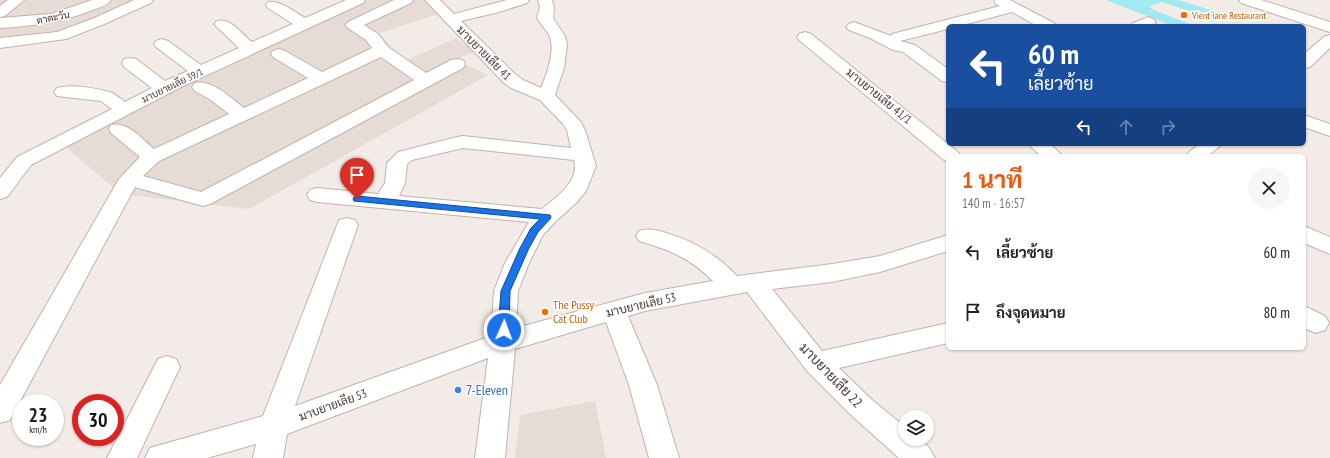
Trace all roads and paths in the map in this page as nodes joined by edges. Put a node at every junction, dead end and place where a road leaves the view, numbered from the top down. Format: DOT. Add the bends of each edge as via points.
graph roads {
  1 [pos="17,0"];
  2 [pos="77,0"];
  3 [pos="104,0"];
  4 [pos="146,0"];
  5 [pos="358,0"];
  6 [pos="406,0"];
  7 [pos="432,0"];
  8 [pos="522,0"];
  9 [pos="545,0"];
  10 [pos="1000,0"];
  11 [pos="1254,1"];
  12 [pos="273,5"];
  13 [pos="331,5"];
  14 [pos="1015,8"];
  15 [pos="0,13"];
  16 [pos="57,18"];
  17 [pos="451,19"];
  18 [pos="977,22"];
  19 [pos="0,23"];
  20 [pos="222,24"];
  21 [pos="304,24"];
  22 [pos="1045,24"];
  23 [pos="1330,27"];
  24 [pos="854,28"];
  25 [pos="946,30"];
  26 [pos="805,37"];
  27 [pos="1330,40"];
  28 [pos="903,42"];
  29 [pos="0,43"];
  30 [pos="933,43"];
  31 [pos="162,44"];
  32 [pos="250,49"];
  33 [pos="382,50"];
  34 [pos="279,54"];
  35 [pos="1307,59"];
  36 [pos="1330,61"];
  37 [pos="130,63"];
  38 [pos="457,64"];
  39 [pos="946,75"];
  40 [pos="321,78"];
  41 [pos="201,79"];
  42 [pos="426,81"];
  43 [pos="164,89"];
  44 [pos="64,92"];
  45 [pos="546,96"];
  46 [pos="124,109"];
  47 [pos="242,115"];
  48 [pos="1306,122"];
  49 [pos="118,129"];
  50 [pos="1330,130"];
  51 [pos="1040,146"];
  52 [pos="1209,146"];
  53 [pos="949,154"];
  54 [pos="1050,154"];
  55 [pos="1199,154"];
  56 [pos="584,155"];
  57 [pos="152,157"];
  58 [pos="129,179"];
  59 [pos="0,192"];
  60 [pos="317,195"];
  61 [pos="384,201"];
  62 [pos="547,217"];
  63 [pos="347,225"];
  64 [pos="1306,235"];
  65 [pos="647,236"];
  66 [pos="946,244"];
  67 [pos="1330,246"];
  68 [pos="742,284"];
  69 [pos="614,311"];
  70 [pos="946,333"];
  71 [pos="503,342"];
  72 [pos="816,363"];
  73 [pos="167,367"];
  74 [pos="0,410"];
  75 [pos="274,426"];
  76 [pos="122,458"];
  77 [pos="160,458"];
  78 [pos="268,458"];
  79 [pos="490,458"];
  80 [pos="664,458"];
  81 [pos="920,458"];
  1 -- 15 [label="street"];
  2 -- 16 [label="street"];
  3 -- 16 [label="street, ตาตะวัน"];
  4 -- 29 [label="street" via="60,36"];
  5 -- 13 [label="street, มาบยายเลีย 39/1"];
  6 -- 33 [label="street" via="353,25 372,37"];
  7 -- 17 [label="street, มาบยายเลีย 41"];
  8 -- 17 [label="street"];
  9 -- 45 [label="street" via="545,18 559,40 557,61"];
  10 -- 14 [label="street"];
  11 -- 23 [label="street"];
  12 -- 21 [label="street"];
  13 -- 21 [label="street, มาบยายเลีย 39/1"];
  14 -- 18 [label="street"];
  14 -- 22 [label="street"];
  16 -- 19 [label="street, ตาตะวัน"];
  17 -- 45 [label="street, มาบยายเลีย 41" via="509,78"];
  20 -- 32 [label="street"];
  21 -- 32 [label="street, มาบยายเลีย 39/1"];
  24 -- 28 [label="street" via="876,35 899,47"];
  25 -- 28 [label="street"];
  26 -- 53 [label="street, มาบยายเลีย 41/1"];
  27 -- 35 [label="street"];
  28 -- 30 [label="street"];
  28 -- 39 [label="street"];
  31 -- 41 [label="street"];
  32 -- 41 [label="street, มาบยายเลีย 39/1"];
  33 -- 40 [label="street"];
  33 -- 42 [label="street"];
  34 -- 40 [label="street"];
  35 -- 36 [label="street"];
  37 -- 43 [label="street"];
  38 -- 42 [label="street"];
  40 -- 47 [label="street"];
  41 -- 43 [label="street, มาบยายเลีย 39/1"];
  41 -- 47 [label="street" via="217,96"];
  42 -- 58 [label="street" via="203,199"];
  43 -- 46 [label="street, มาบยายเลีย 39/1"];
  44 -- 46 [label="street" via="107,97"];
  45 -- 56 [label="street, มาบยายเลีย 41" via="572,121"];
  46 -- 59 [label="street, มาบยายเลีย 39/1" via="24,161"];
  47 -- 57 [label="street"];
  48 -- 50 [label="street"];
  49 -- 57 [label="street"];
  51 -- 54 [label="street"];
  52 -- 55 [label="street"];
  56 -- 61 [label="street" via="456,143 398,160 394,188"];
  56 -- 62 [label="street, มาบยายเลีย 41" via="586,166 579,186"];
  57 -- 58 [label="street"];
  58 -- 74 [label="street"];
  60 -- 61 [label="street"];
  61 -- 62 [label="street"];
  62 -- 71 [label="street, มาบยายเลีย 41" via="534,230 524,248 506,291"];
  63 -- 75 [label="street"];
  64 -- 67 [label="street"];
  65 -- 68 [label="street, มาบยายเลีย 22" via="669,240 697,254"];
  66 -- 68 [label="street, มาบยายเลีย 53" via="880,264 832,273"];
  68 -- 69 [label="street, มาบยายเลีย 53" via="645,302"];
  68 -- 72 [label="street, มาบยายเลีย 22"];
  69 -- 71 [label="street, มาบยายเลีย 53"];
  69 -- 80 [label="street" via="643,385"];
  70 -- 72 [label="street"];
  71 -- 75 [label="street, มาบยายเลีย 53"];
  71 -- 79 [label="street, มาบยายเลีย 41"];
  72 -- 81 [label="street, มาบยายเลีย 22" via="860,407"];
  73 -- 76 [label="street"];
  75 -- 77 [label="street, มาบยายเลีย 53"];
  75 -- 78 [label="street"];
}
